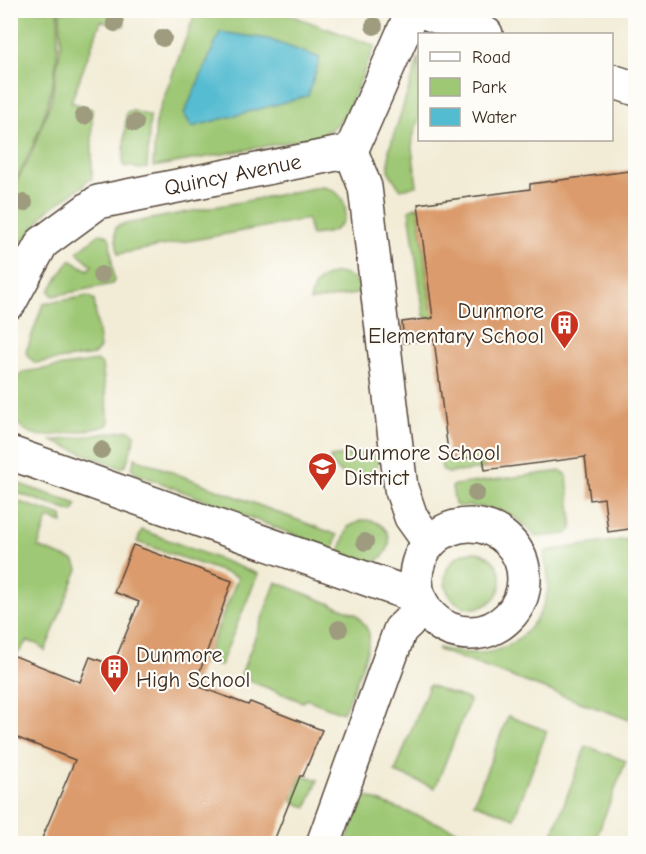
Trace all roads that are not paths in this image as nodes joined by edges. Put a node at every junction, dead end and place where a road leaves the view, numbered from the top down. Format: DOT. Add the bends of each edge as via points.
graph roads {
  1 [pos="410,10"];
  2 [pos="418,10"];
  3 [pos="483,33"];
  4 [pos="613,81"];
  5 [pos="636,89"];
  6 [pos="351,151"];
  7 [pos="10,302"];
  8 [pos="10,453"];
  9 [pos="429,542"];
  10 [pos="421,602"];
  11 [pos="323,843"];
  1 -- 6 [label="street"];
  2 -- 3 [label="street"];
  4 -- 5 [label="street"];
  6 -- 7 [label="street, Quincy Avenue" via="98,202 42,243"];
  6 -- 9 [label="street" via="365,187 401,488 411,517"];
  8 -- 10 [label="street"];
  9 -- 10 [label="street" via="416,569 415,583"];
  9 -- 10 [label="street" via="462,525 498,532 522,561 524,580 521,598 511,615 496,627 478,632 442,626"];
  10 -- 11 [label="street" via="400,630"];
}
